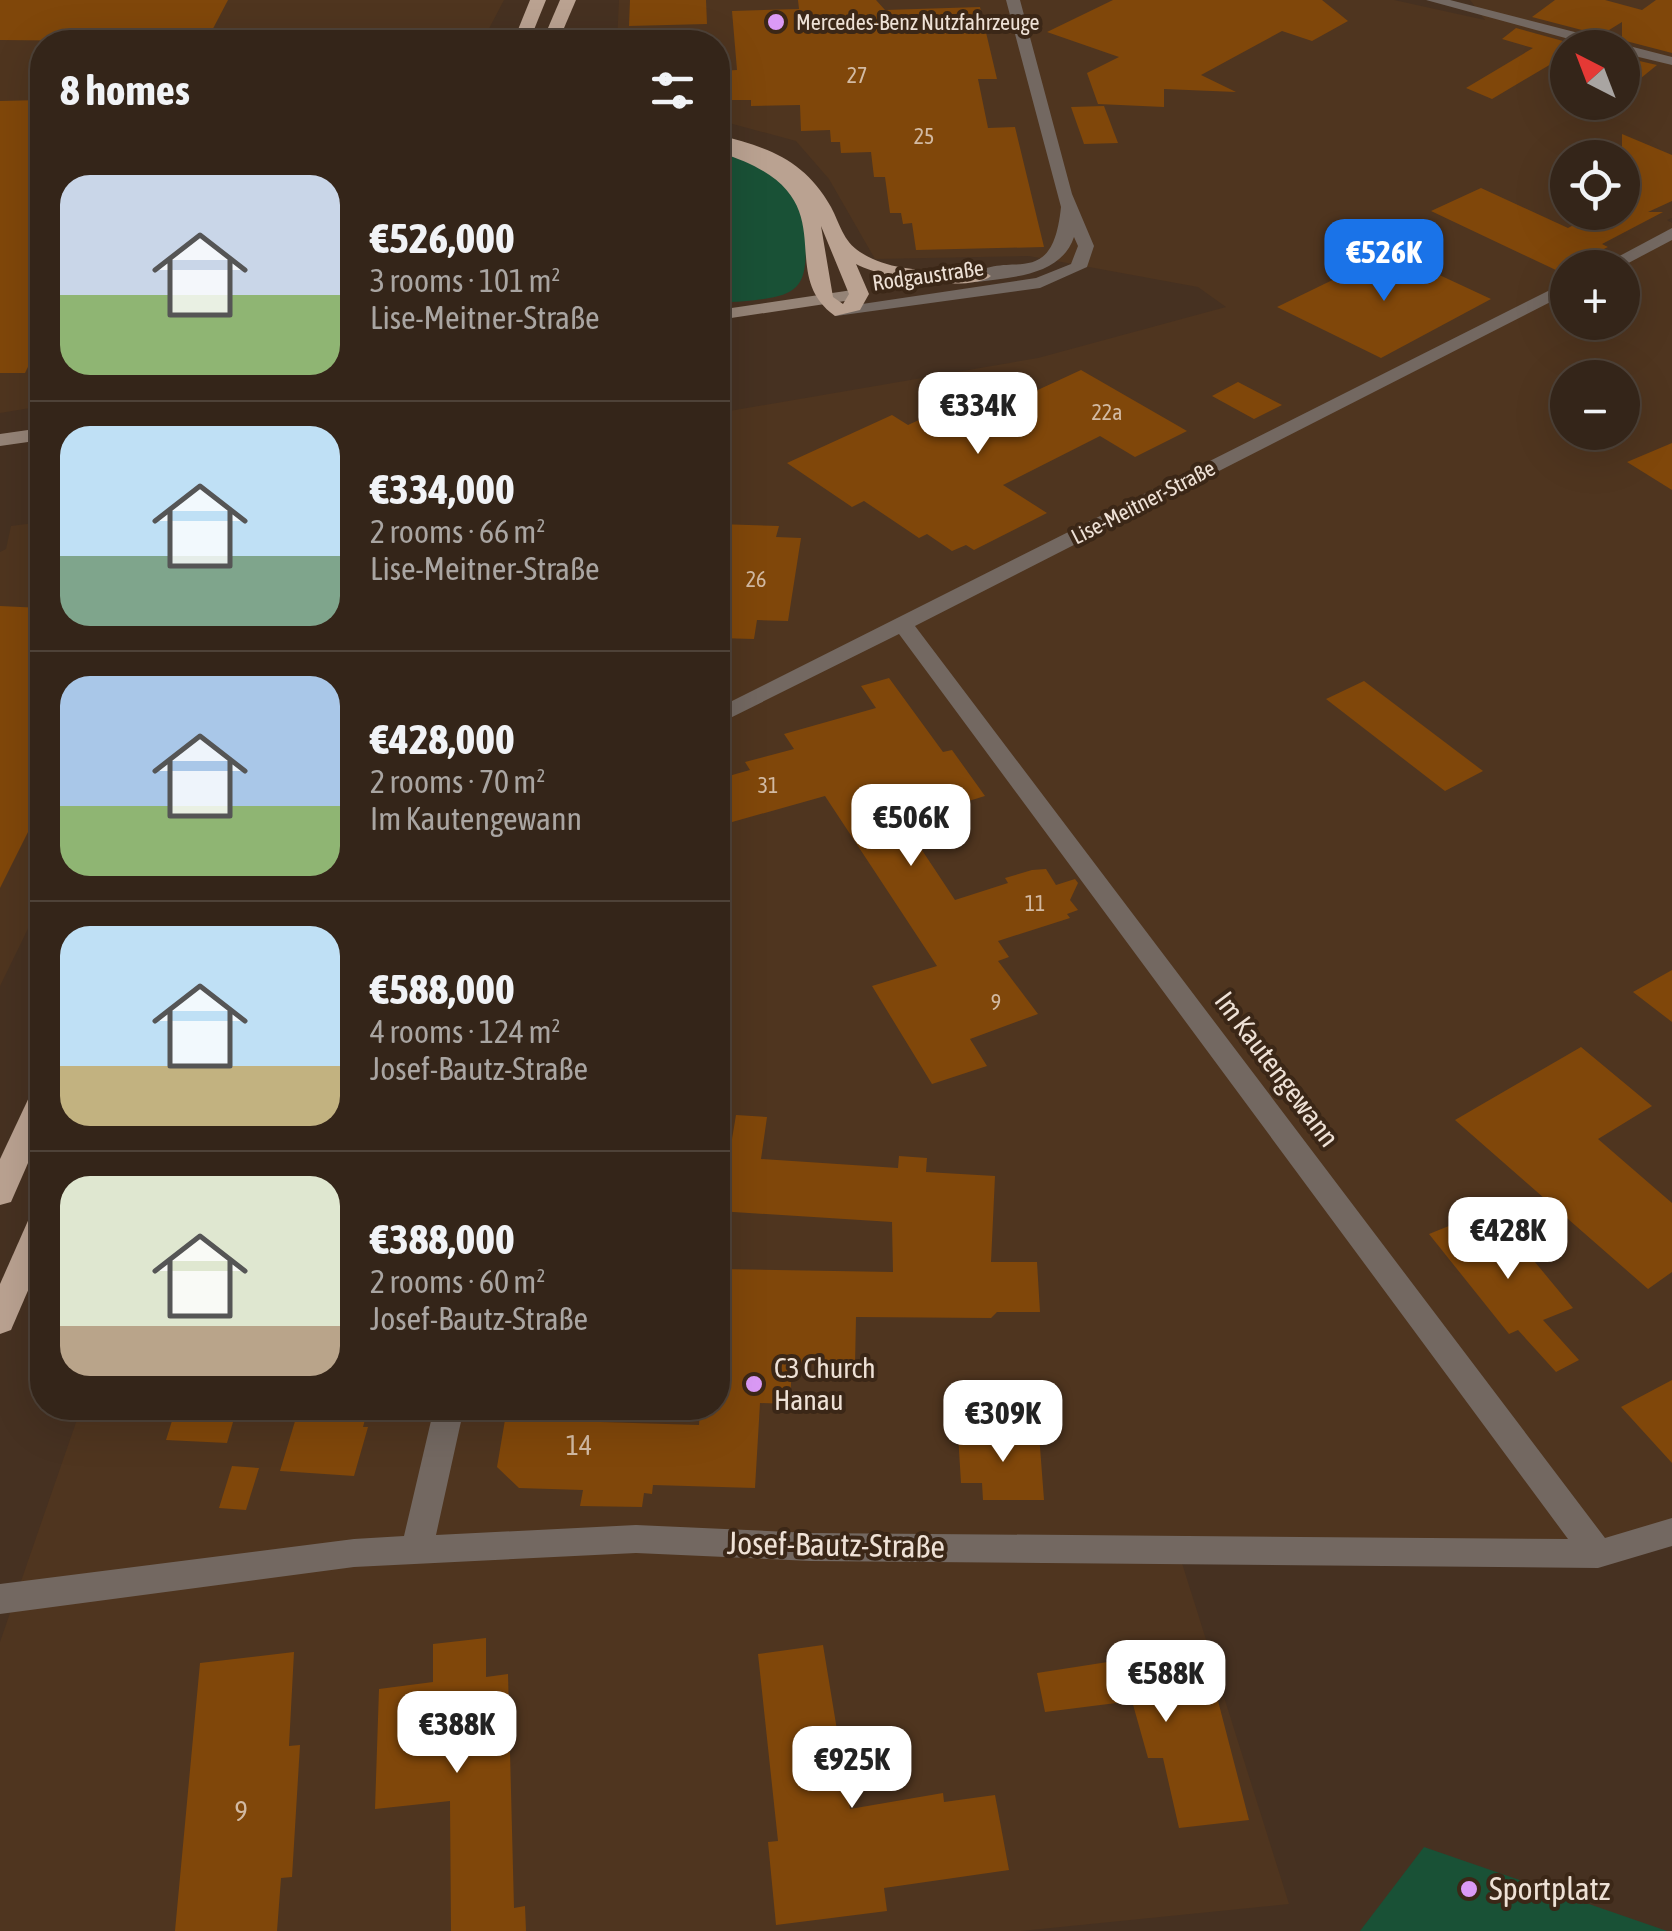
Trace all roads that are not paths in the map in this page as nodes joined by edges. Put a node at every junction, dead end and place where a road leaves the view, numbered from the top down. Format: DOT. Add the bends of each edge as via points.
graph roads {
  1 [pos="538,0"];
  2 [pos="568,0"];
  3 [pos="1013,0"];
  4 [pos="1434,0"];
  5 [pos="526,30"];
  6 [pos="556,30"];
  7 [pos="1552,30"];
  8 [pos="1640,53"];
  9 [pos="1672,61"];
  10 [pos="730,146"];
  11 [pos="730,149"];
  12 [pos="1069,208"];
  13 [pos="1672,233"];
  14 [pos="834,240"];
  15 [pos="1639,250"];
  16 [pos="982,276"];
  17 [pos="860,294"];
  18 [pos="1550,295"];
  19 [pos="824,299"];
  20 [pos="842,312"];
  21 [pos="730,313"];
  22 [pos="730,328"];
  23 [pos="30,418"];
  24 [pos="0,422"];
  25 [pos="30,436"];
  26 [pos="0,440"];
  27 [pos="904,624"];
  28 [pos="730,710"];
  29 [pos="30,1126"];
  30 [pos="0,1192"];
  31 [pos="30,1251"];
  32 [pos="0,1322"];
  33 [pos="446,1420"];
  34 [pos="1672,1532"];
  35 [pos="417,1547"];
  36 [pos="1598,1554"];
  37 [pos="0,1599"];
  1 -- 5 [label="highway"];
  2 -- 6 [label="highway"];
  3 -- 12 [label="street, Rodgaustraße"];
  4 -- 7 [label="street"];
  8 -- 9 [label="street"];
  10 -- 14 [label="highway" via="768,154 804,176 821,200"];
  11 -- 19 [label="highway" via="773,166 803,191"];
  12 -- 16 [label="street, Rodgaustraße" via="1070,233 1060,253 1037,265"];
  12 -- 20 [label="street, Rodgaustraße" via="1086,246 1082,261 1061,276"];
  13 -- 15 [label="street"];
  14 -- 16 [label="highway" via="859,262 884,270"];
  14 -- 17 [label="highway"];
  16 -- 17 [label="street, Rodgaustraße"];
  17 -- 19 [label="main road, Rodgaustraße"];
  17 -- 20 [label="highway"];
  18 -- 27 [label="street, Lise-Meitner-Straße"];
  19 -- 20 [label="highway"];
  19 -- 21 [label="main road, Rodgaustraße"];
  20 -- 22 [label="main road, Rodgaustraße"];
  23 -- 24 [label="main road"];
  25 -- 26 [label="main road"];
  27 -- 28 [label="street, Lise-Meitner-Straße"];
  27 -- 36 [label="street, Im Kautengewann"];
  29 -- 30 [label="highway"];
  31 -- 32 [label="highway"];
  33 -- 35 [label="street"];
  34 -- 36 [label="street, Josef-Bautz-Straße"];
  35 -- 36 [label="street, Josef-Bautz-Straße" via="636,1538 812,1547"];
  35 -- 37 [label="street, Josef-Bautz-Straße"];
}
